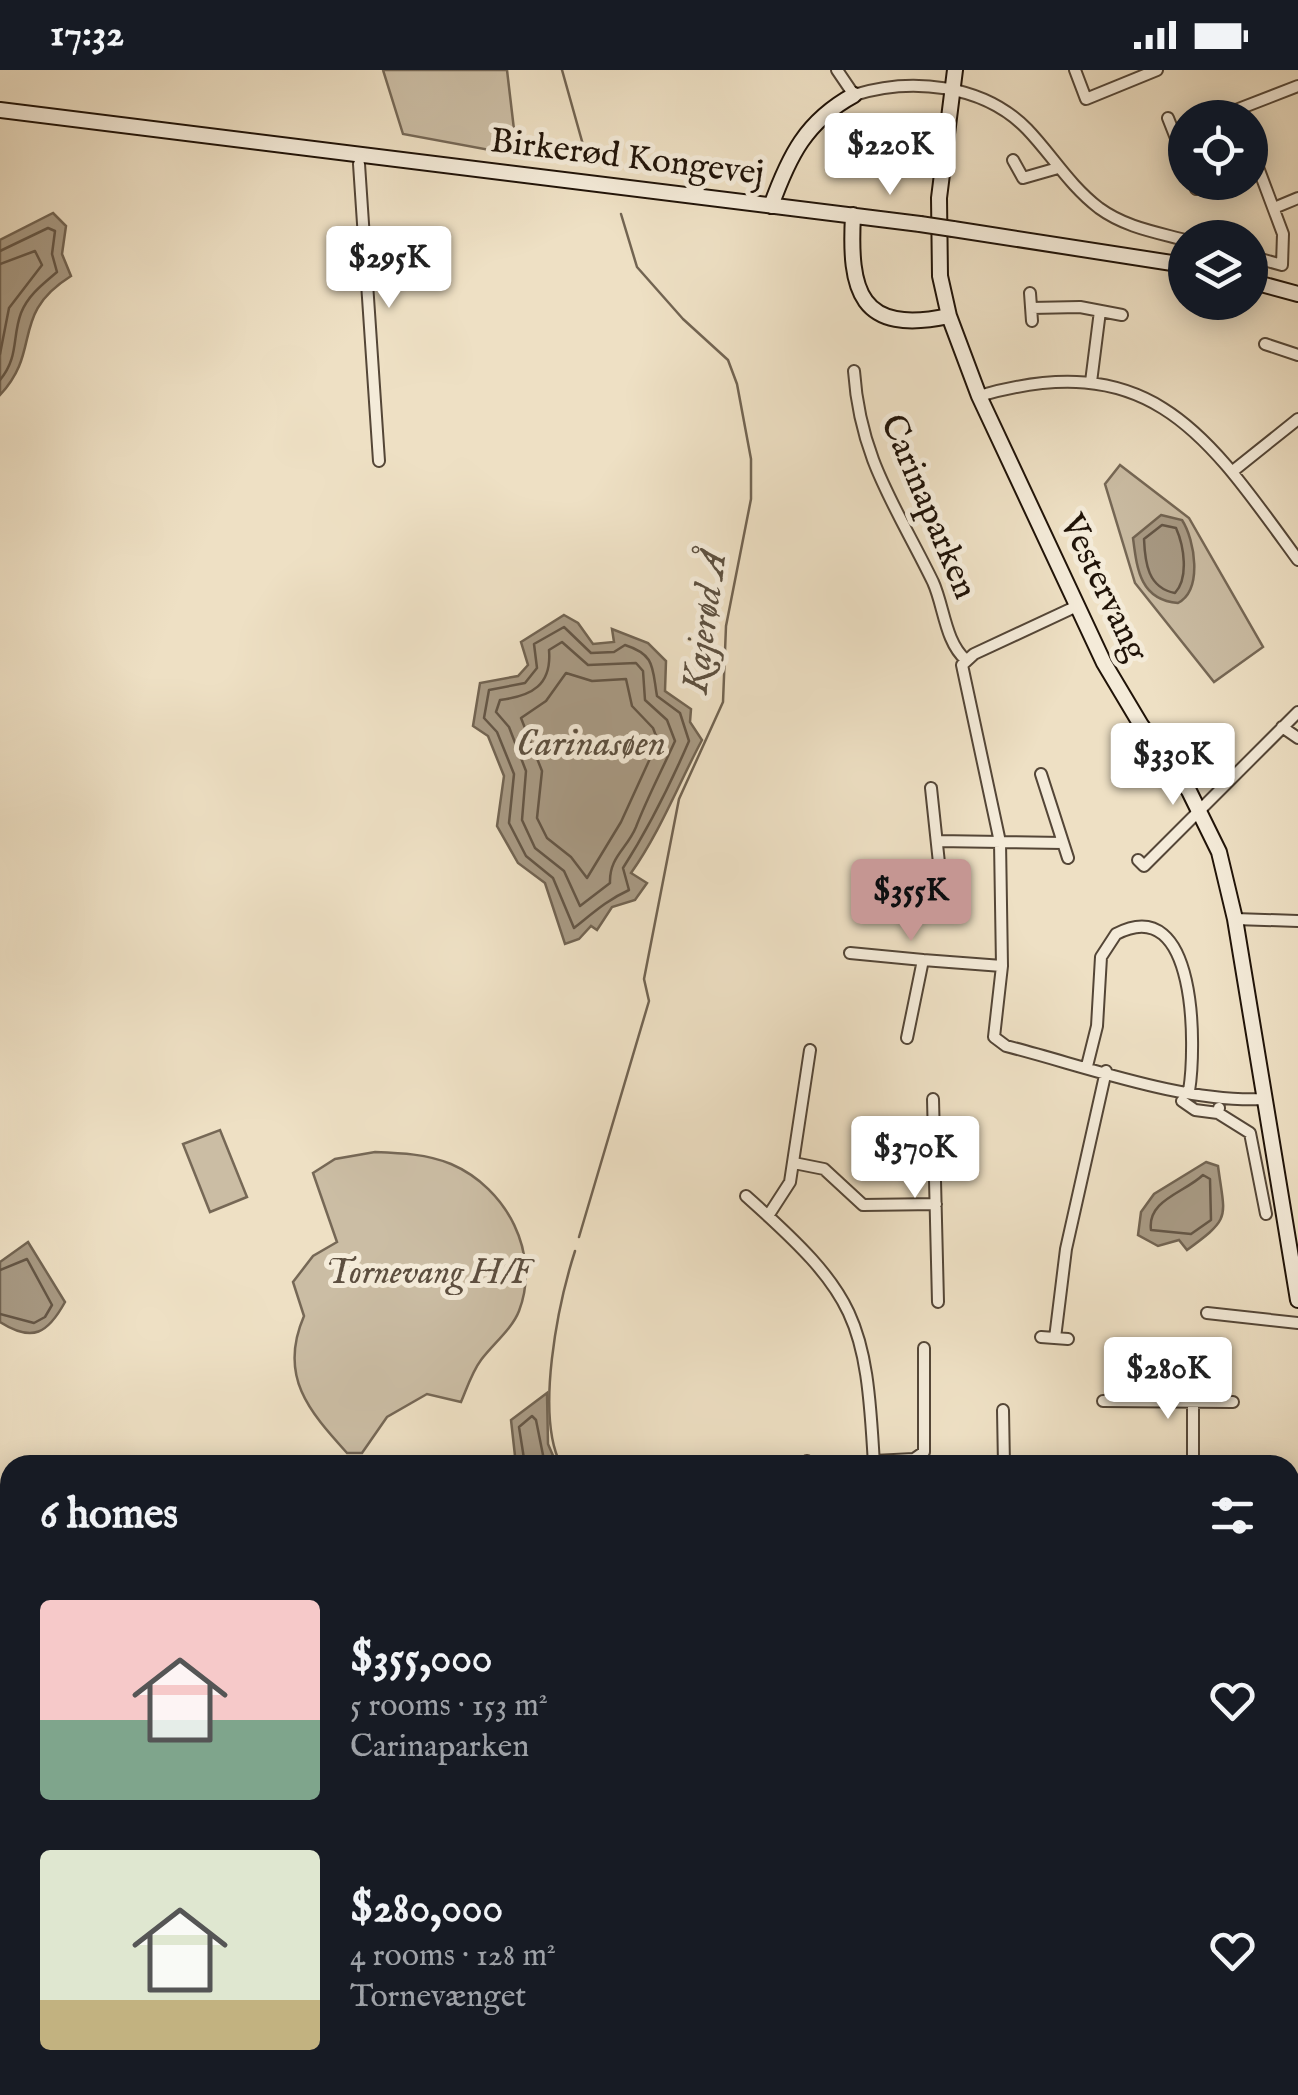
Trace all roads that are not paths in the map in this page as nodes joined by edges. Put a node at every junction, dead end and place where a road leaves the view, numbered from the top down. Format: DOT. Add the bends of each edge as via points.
graph roads {
  1 [pos="837,70"];
  2 [pos="955,70"];
  3 [pos="1074,70"];
  4 [pos="1157,70"];
  5 [pos="1298,86"];
  6 [pos="952,90"];
  7 [pos="854,95"];
  8 [pos="1268,100"];
  9 [pos="0,110"];
  10 [pos="358,159"];
  11 [pos="1013,160"];
  12 [pos="1058,168"];
  13 [pos="1268,195"];
  14 [pos="1298,198"];
  15 [pos="772,206"];
  16 [pos="1274,208"];
  17 [pos="853,215"];
  18 [pos="1168,235"];
  19 [pos="1268,261"];
  20 [pos="1168,262"];
  21 [pos="1268,285"];
  22 [pos="1030,293"];
  23 [pos="1298,294"];
  24 [pos="1031,308"];
  25 [pos="1100,310"];
  26 [pos="1122,315"];
  27 [pos="949,316"];
  28 [pos="1032,321"];
  29 [pos="1265,344"];
  30 [pos="1298,355"];
  31 [pos="854,371"];
  32 [pos="1091,382"];
  33 [pos="978,396"];
  34 [pos="1298,419"];
  35 [pos="380,461"];
  36 [pos="1233,471"];
  37 [pos="1293,542"];
  38 [pos="1298,560"];
  39 [pos="1077,606"];
  40 [pos="966,660"];
  41 [pos="1298,712"];
  42 [pos="1282,727"];
  43 [pos="1298,738"];
  44 [pos="1040,774"];
  45 [pos="931,788"];
  46 [pos="1200,809"];
  47 [pos="936,842"];
  48 [pos="1000,842"];
  49 [pos="1063,843"];
  50 [pos="1068,858"];
  51 [pos="1138,860"];
  52 [pos="939,864"];
  53 [pos="1235,919"];
  54 [pos="1298,921"];
  55 [pos="850,953"];
  56 [pos="923,960"];
  57 [pos="1002,966"];
  58 [pos="907,1038"];
  59 [pos="810,1050"];
  60 [pos="1087,1066"];
  61 [pos="1106,1071"];
  62 [pos="1186,1096"];
  63 [pos="1222,1098"];
  64 [pos="933,1099"];
  65 [pos="1264,1099"];
  66 [pos="1218,1113"];
  67 [pos="794,1163"];
  68 [pos="746,1196"];
  69 [pos="936,1204"];
  70 [pos="1266,1214"];
  71 [pos="768,1216"];
  72 [pos="1296,1280"];
  73 [pos="1298,1300"];
  74 [pos="938,1302"];
  75 [pos="1207,1313"];
  76 [pos="1298,1323"];
  77 [pos="1042,1337"];
  78 [pos="1056,1338"];
  79 [pos="1068,1339"];
  80 [pos="924,1348"];
  81 [pos="1102,1401"];
  82 [pos="1193,1402"];
  83 [pos="1233,1402"];
  84 [pos="1003,1410"];
  85 [pos="874,1455"];
  86 [pos="920,1455"];
  87 [pos="1004,1455"];
  88 [pos="1193,1455"];
  1 -- 7 [label="street"];
  2 -- 6 [label="main road, Vestervang"];
  3 -- 4 [label="street" via="1086,100"];
  5 -- 8 [label="street"];
  6 -- 7 [label="street" via="892,86"];
  6 -- 12 [label="street" via="1005,111"];
  6 -- 27 [label="main road, Vestervang" via="938,198 940,276"];
  7 -- 15 [label="main road" via="800,139"];
  9 -- 10 [label="main road, Birkerød Kongevej"];
  10 -- 15 [label="main road, Birkerød Kongevej"];
  10 -- 35 [label="street"];
  11 -- 12 [label="street" via="1023,178"];
  12 -- 18 [label="street" via="1084,196 1129,225"];
  13 -- 16 [label="street"];
  14 -- 16 [label="street"];
  15 -- 17 [label="main road, Birkerød Kongevej"];
  16 -- 19 [label="street" via="1285,245 1282,265"];
  17 -- 20 [label="main road, Birkerød Kongevej, bridge"];
  17 -- 27 [label="main road" via="851,272 863,298 900,321"];
  21 -- 23 [label="main road"];
  22 -- 24 [label="street"];
  24 -- 25 [label="street"];
  24 -- 28 [label="street"];
  25 -- 26 [label="street"];
  25 -- 32 [label="street"];
  27 -- 33 [label="main road, Vestervang"];
  29 -- 30 [label="street"];
  31 -- 40 [label="street, Carinaparken" via="874,470 932,580 954,647"];
  32 -- 33 [label="street" via="1034,383"];
  32 -- 36 [label="street" via="1170,411"];
  33 -- 39 [label="main road, Vestervang"];
  34 -- 36 [label="street"];
  36 -- 37 [label="street"];
  37 -- 38 [label="street"];
  39 -- 40 [label="street"];
  39 -- 46 [label="main road, Vestervang" via="1141,725"];
  40 -- 48 [label="street, Carinaparken" via="961,673"];
  41 -- 42 [label="street"];
  42 -- 43 [label="street"];
  42 -- 46 [label="street"];
  44 -- 49 [label="street"];
  45 -- 47 [label="street"];
  46 -- 51 [label="street" via="1144,866"];
  46 -- 53 [label="main road, Vestervang" via="1219,852"];
  47 -- 48 [label="street"];
  47 -- 52 [label="street"];
  48 -- 49 [label="street"];
  48 -- 57 [label="street, Carinaparken"];
  49 -- 50 [label="street"];
  53 -- 54 [label="street"];
  53 -- 65 [label="main road, Vestervang"];
  55 -- 56 [label="street"];
  56 -- 57 [label="street"];
  56 -- 58 [label="street"];
  57 -- 60 [label="street, Carinaparken" via="997,1043"];
  59 -- 67 [label="street"];
  60 -- 61 [label="street, Carinaparken"];
  60 -- 62 [label="street" via="1101,957 1116,934 1143,926 1172,946 1188,982 1195,1056"];
  61 -- 62 [label="street, Carinaparken"];
  61 -- 78 [label="street" via="1066,1249"];
  62 -- 63 [label="street, Carinaparken"];
  62 -- 66 [label="street, Carinaparken" via="1195,1110"];
  63 -- 65 [label="street, Carinaparken"];
  63 -- 66 [label="street"];
  64 -- 69 [label="street"];
  65 -- 72 [label="main road, Vestervang"];
  66 -- 70 [label="street, Carinaparken" via="1250,1134"];
  67 -- 69 [label="street" via="824,1170 863,1206"];
  67 -- 71 [label="street" via="787,1192"];
  68 -- 71 [label="street"];
  69 -- 74 [label="street"];
  71 -- 85 [label="street" via="816,1260 858,1330 871,1386"];
  72 -- 73 [label="main road, Vestervang"];
  75 -- 76 [label="street"];
  77 -- 78 [label="street"];
  78 -- 79 [label="street"];
  80 -- 86 [label="street"];
  81 -- 82 [label="street"];
  82 -- 83 [label="street"];
  82 -- 88 [label="street"];
  84 -- 87 [label="street"];
}
